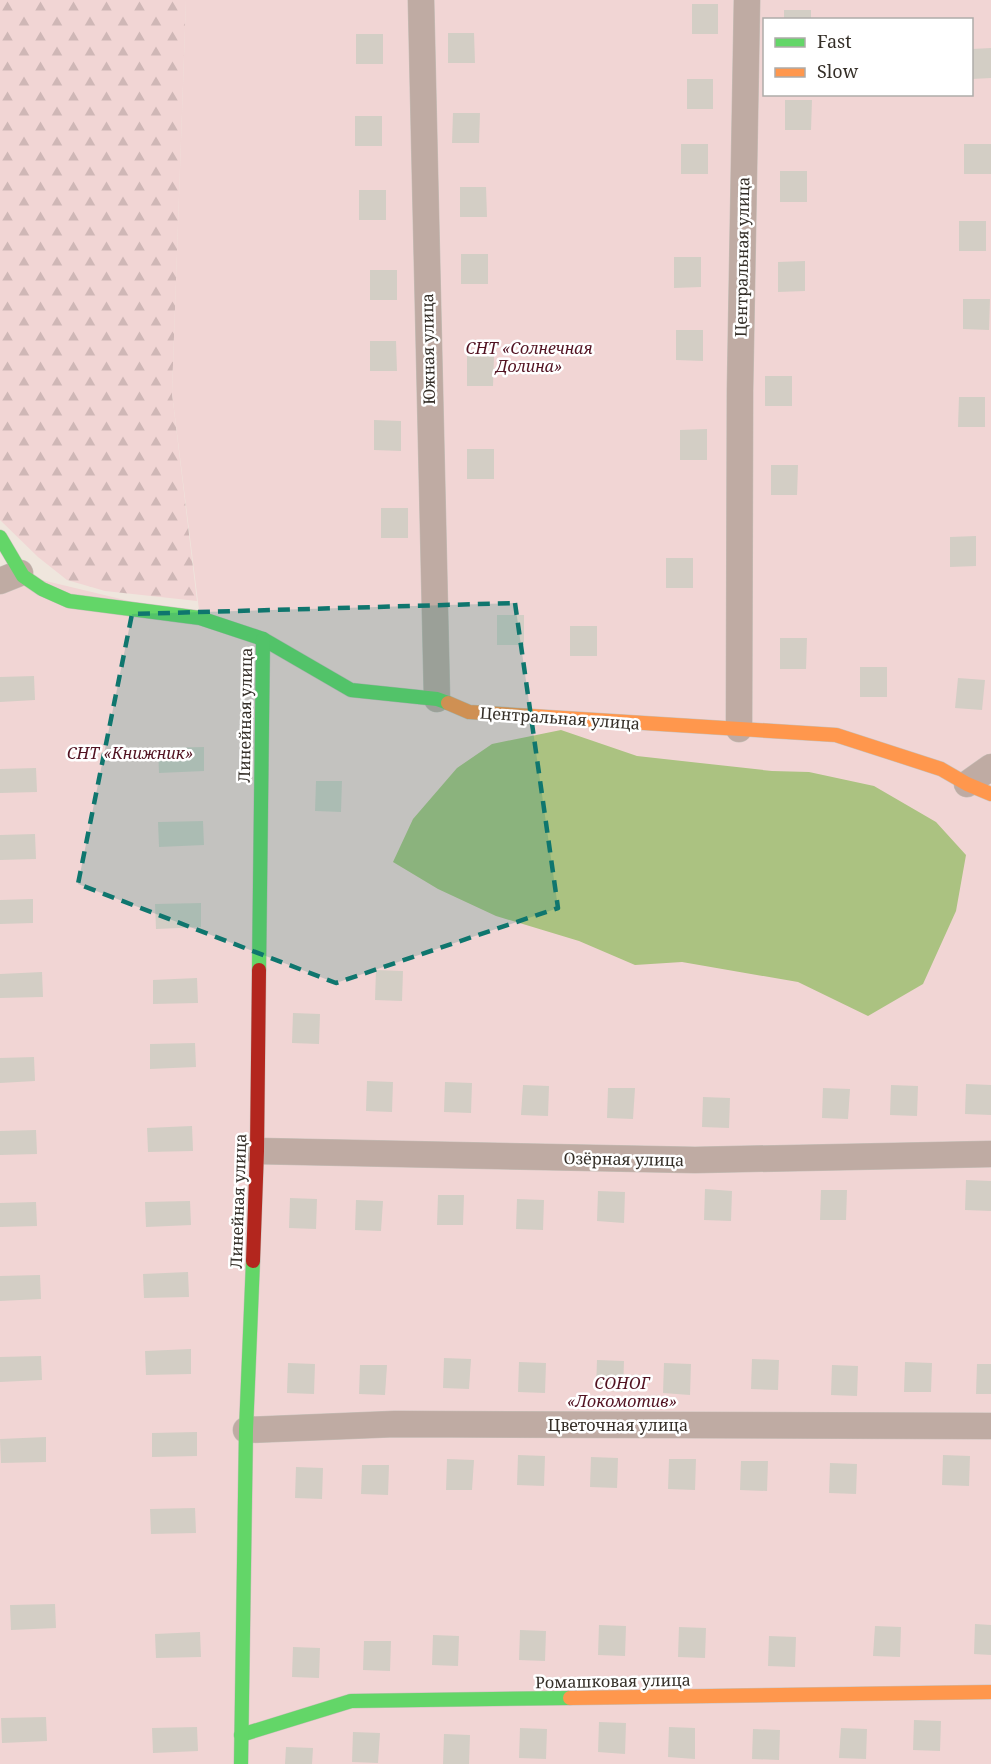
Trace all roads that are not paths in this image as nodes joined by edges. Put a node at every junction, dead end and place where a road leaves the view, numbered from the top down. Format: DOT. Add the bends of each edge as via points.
graph roads {
  1 [pos="421,0"];
  2 [pos="747,0"];
  3 [pos="0,537"];
  4 [pos="10,577"];
  5 [pos="263,639"];
  6 [pos="437,699"];
  7 [pos="739,729"];
  8 [pos="991,767"];
  9 [pos="967,784"];
  10 [pos="991,794"];
  11 [pos="257,1151"];
  12 [pos="991,1155"];
  13 [pos="991,1426"];
  14 [pos="246,1430"];
  15 [pos="991,1692"];
  16 [pos="241,1735"];
  17 [pos="241,1764"];
  1 -- 6 [label="street, Южная улица"];
  2 -- 7 [label="street, Центральная улица"];
  3 -- 4 [label="street, Центральная улица" via="8,545"];
  4 -- 5 [label="street, Центральная улица" via="69,601 200,618"];
  5 -- 6 [label="street, Центральная улица" via="351,690"];
  5 -- 11 [label="street, Линейная улица"];
  6 -- 7 [label="street, Центральная улица" via="469,712"];
  7 -- 9 [label="street, Центральная улица" via="836,735 941,769"];
  8 -- 9 [label="street"];
  9 -- 10 [label="street, Центральная улица"];
  11 -- 12 [label="street, Озёрная улица" via="695,1160"];
  11 -- 14 [label="street, Линейная улица"];
  13 -- 14 [label="street, Цветочная улица" via="395,1424"];
  14 -- 16 [label="street, Линейная улица"];
  15 -- 16 [label="street, Ромашковая улица" via="351,1701"];
  16 -- 17 [label="street, Линейная улица"];
}
